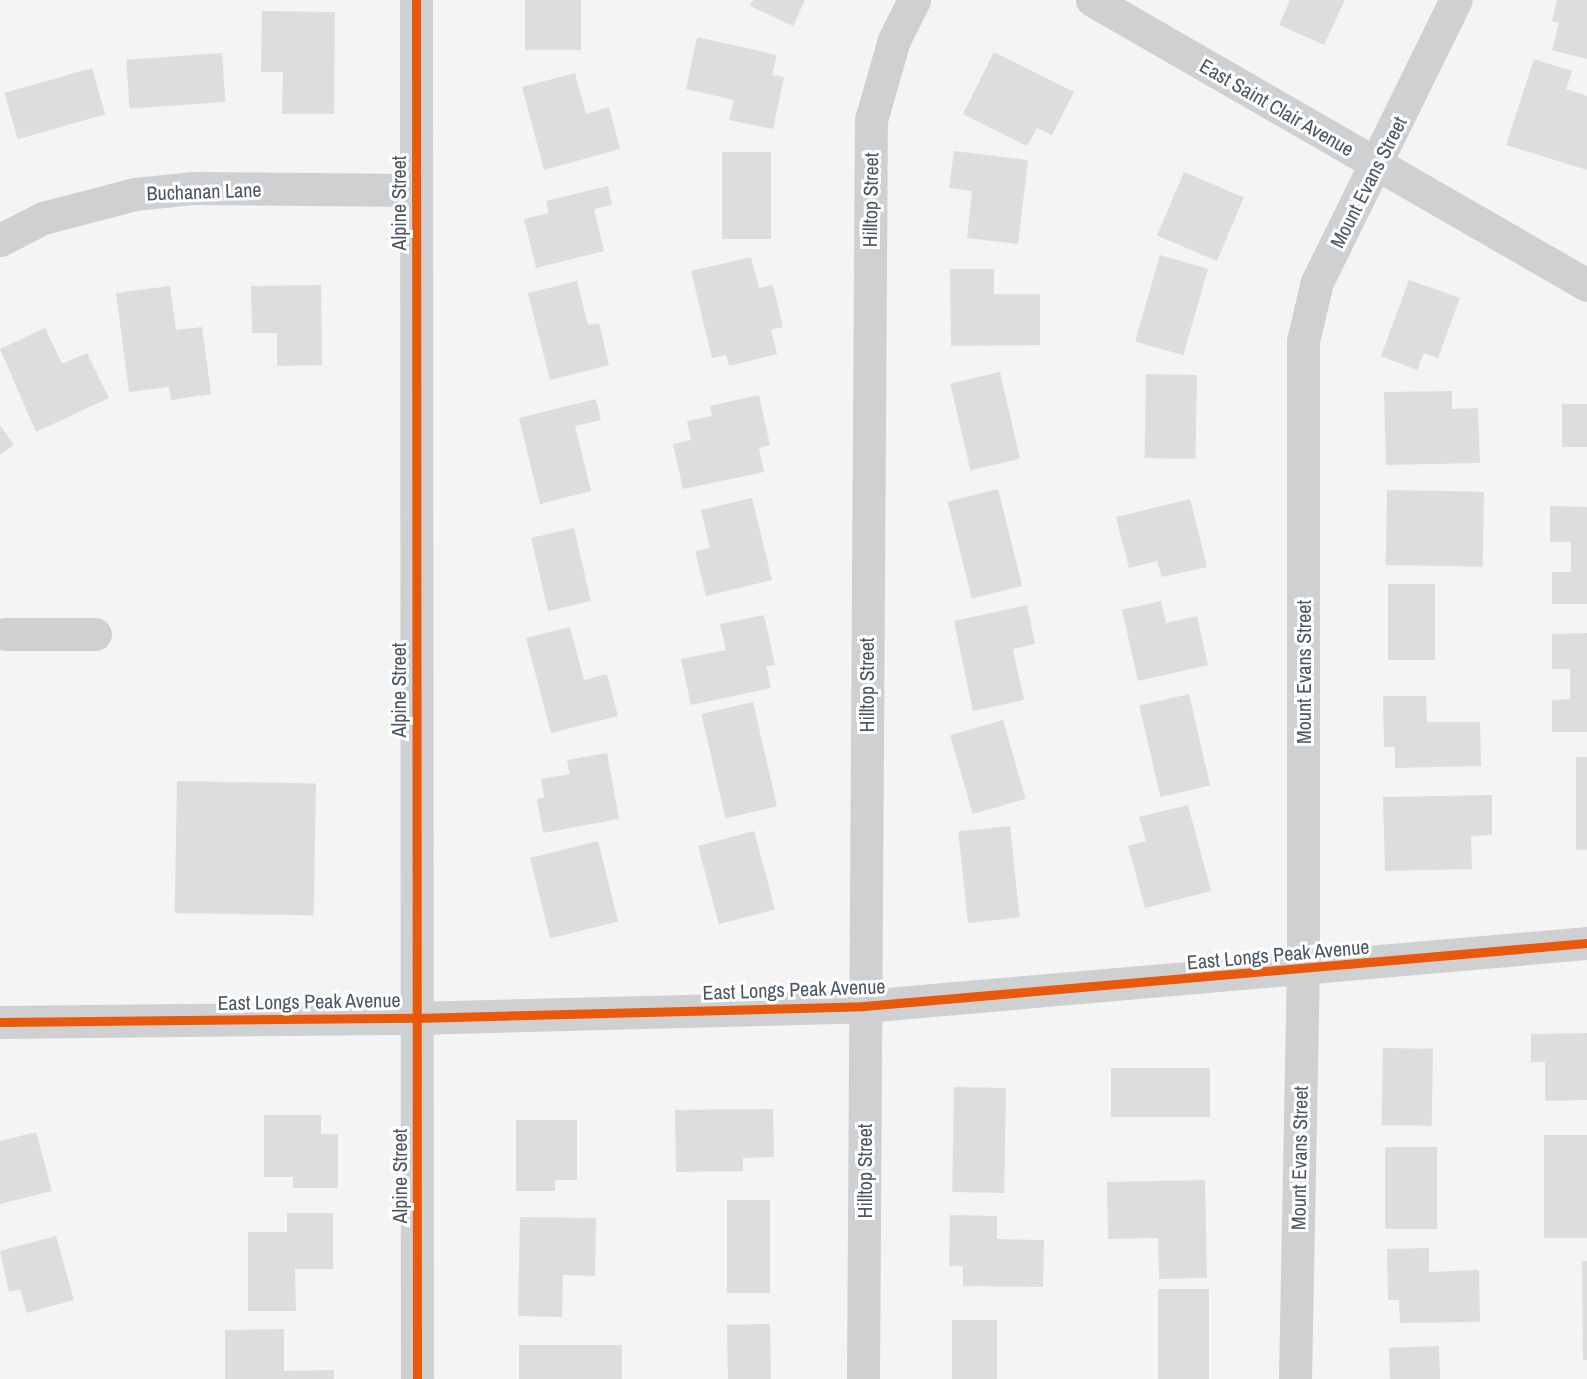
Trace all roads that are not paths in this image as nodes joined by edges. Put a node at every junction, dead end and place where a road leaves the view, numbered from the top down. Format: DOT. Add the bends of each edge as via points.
graph roads {
  1 [pos="416,0"];
  2 [pos="914,0"];
  3 [pos="1092,0"];
  4 [pos="1456,0"];
  5 [pos="1377,165"];
  6 [pos="416,190"];
  7 [pos="0,240"];
  8 [pos="1587,285"];
  9 [pos="5,633"];
  10 [pos="95,633"];
  11 [pos="1587,943"];
  12 [pos="1303,971"];
  13 [pos="864,1006"];
  14 [pos="417,1018"];
  15 [pos="0,1022"];
  16 [pos="417,1379"];
  17 [pos="863,1379"];
  18 [pos="1295,1379"];
  1 -- 6 [label="street, Alpine Street"];
  2 -- 13 [label="street, Hilltop Street" via="894,40 871,120"];
  3 -- 5 [label="street, East Saint Clair Avenue"];
  4 -- 5 [label="street, Mount Evans Street"];
  5 -- 8 [label="street, East Saint Clair Avenue"];
  5 -- 12 [label="street, Mount Evans Street" via="1317,282 1303,341"];
  6 -- 7 [label="street, Buchanan Lane" via="192,188 135,194 43,218"];
  6 -- 14 [label="street, Alpine Street"];
  9 -- 10 [label="street"];
  11 -- 12 [label="street, East Longs Peak Avenue"];
  12 -- 13 [label="street, East Longs Peak Avenue"];
  12 -- 18 [label="street, Mount Evans Street"];
  13 -- 14 [label="street, East Longs Peak Avenue"];
  13 -- 17 [label="street, Hilltop Street"];
  14 -- 15 [label="street, East Longs Peak Avenue"];
  14 -- 16 [label="street, Alpine Street"];
}
